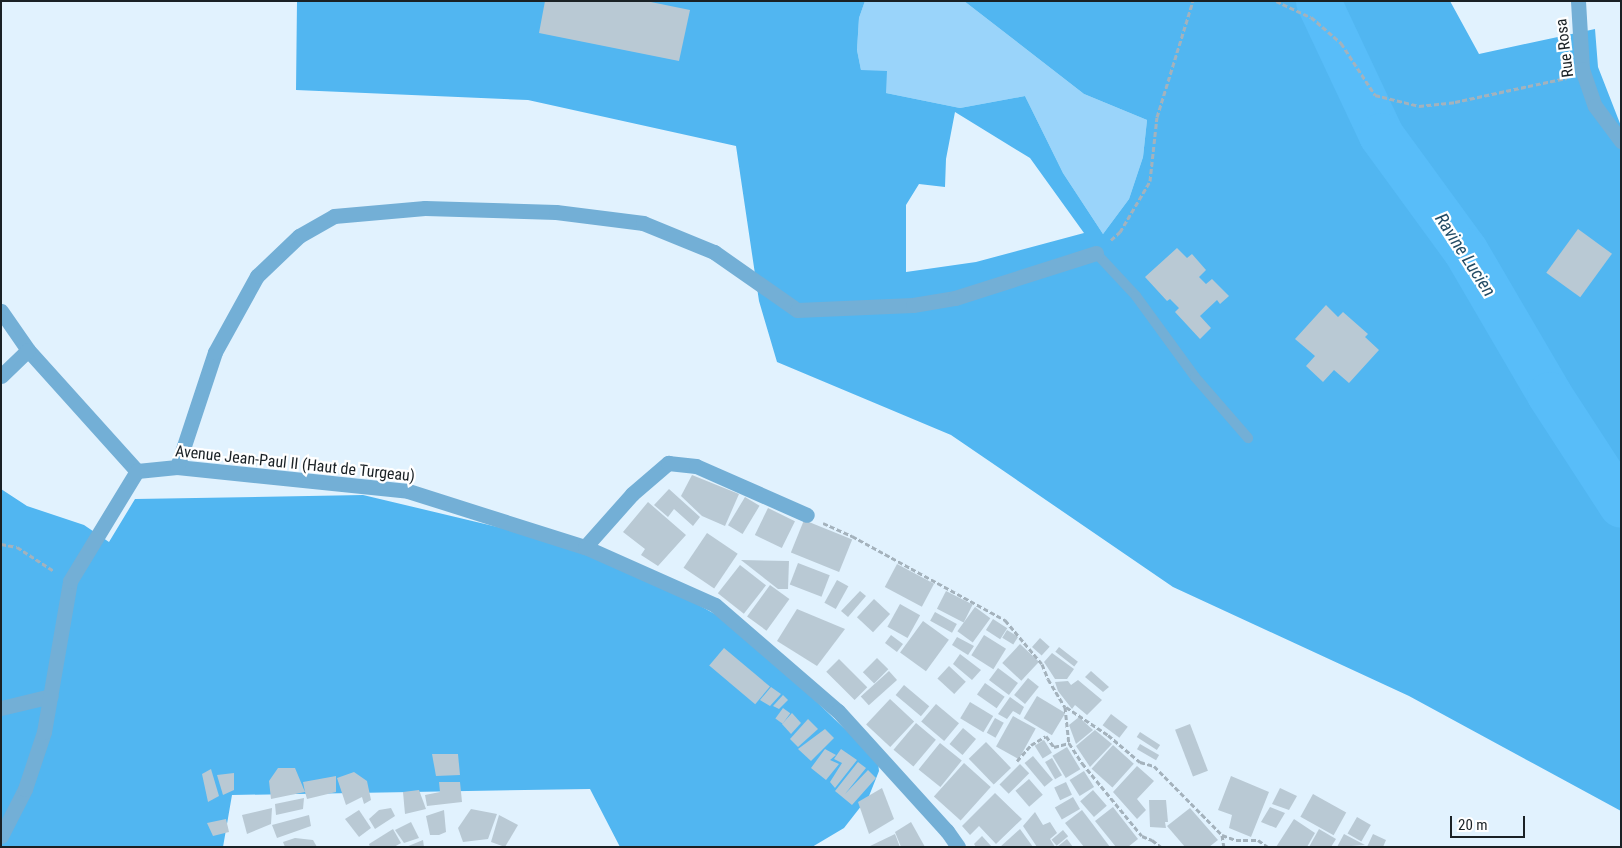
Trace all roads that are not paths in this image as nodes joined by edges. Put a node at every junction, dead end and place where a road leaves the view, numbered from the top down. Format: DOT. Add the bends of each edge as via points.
graph roads {
  1 [pos="1578,1"];
  2 [pos="1621,141"];
  3 [pos="1096,253"];
  4 [pos="1,312"];
  5 [pos="28,350"];
  6 [pos="1,376"];
  7 [pos="1248,438"];
  8 [pos="177,467"];
  9 [pos="137,471"];
  10 [pos="807,516"];
  11 [pos="585,547"];
  12 [pos="51,696"];
  13 [pos="1,708"];
  14 [pos="1,836"];
  15 [pos="958,847"];
  1 -- 2 [label="street, Rue Rosa" via="1582,69 1596,106"];
  3 -- 7 [label="lane" via="1136,296 1195,376"];
  3 -- 8 [label="street" via="955,298 913,305 797,310 714,252 643,223 556,212 425,208 334,216 299,236 257,276 215,352"];
  4 -- 5 [label="street"];
  5 -- 6 [label="street"];
  5 -- 9 [label="street"];
  8 -- 9 [label="street, Avenue Jean-Paul II (Haut de Turgeau)"];
  8 -- 11 [label="street, Avenue Jean-Paul II (Haut de Turgeau)" via="408,491"];
  9 -- 12 [label="street" via="70,581"];
  10 -- 11 [label="street" via="696,466 668,463 632,494"];
  11 -- 15 [label="street, Avenue Jean-Paul II (Haut de Turgeau)" via="715,605 838,711 948,831"];
  12 -- 13 [label="street"];
  12 -- 14 [label="street" via="44,732 25,789"];
}
